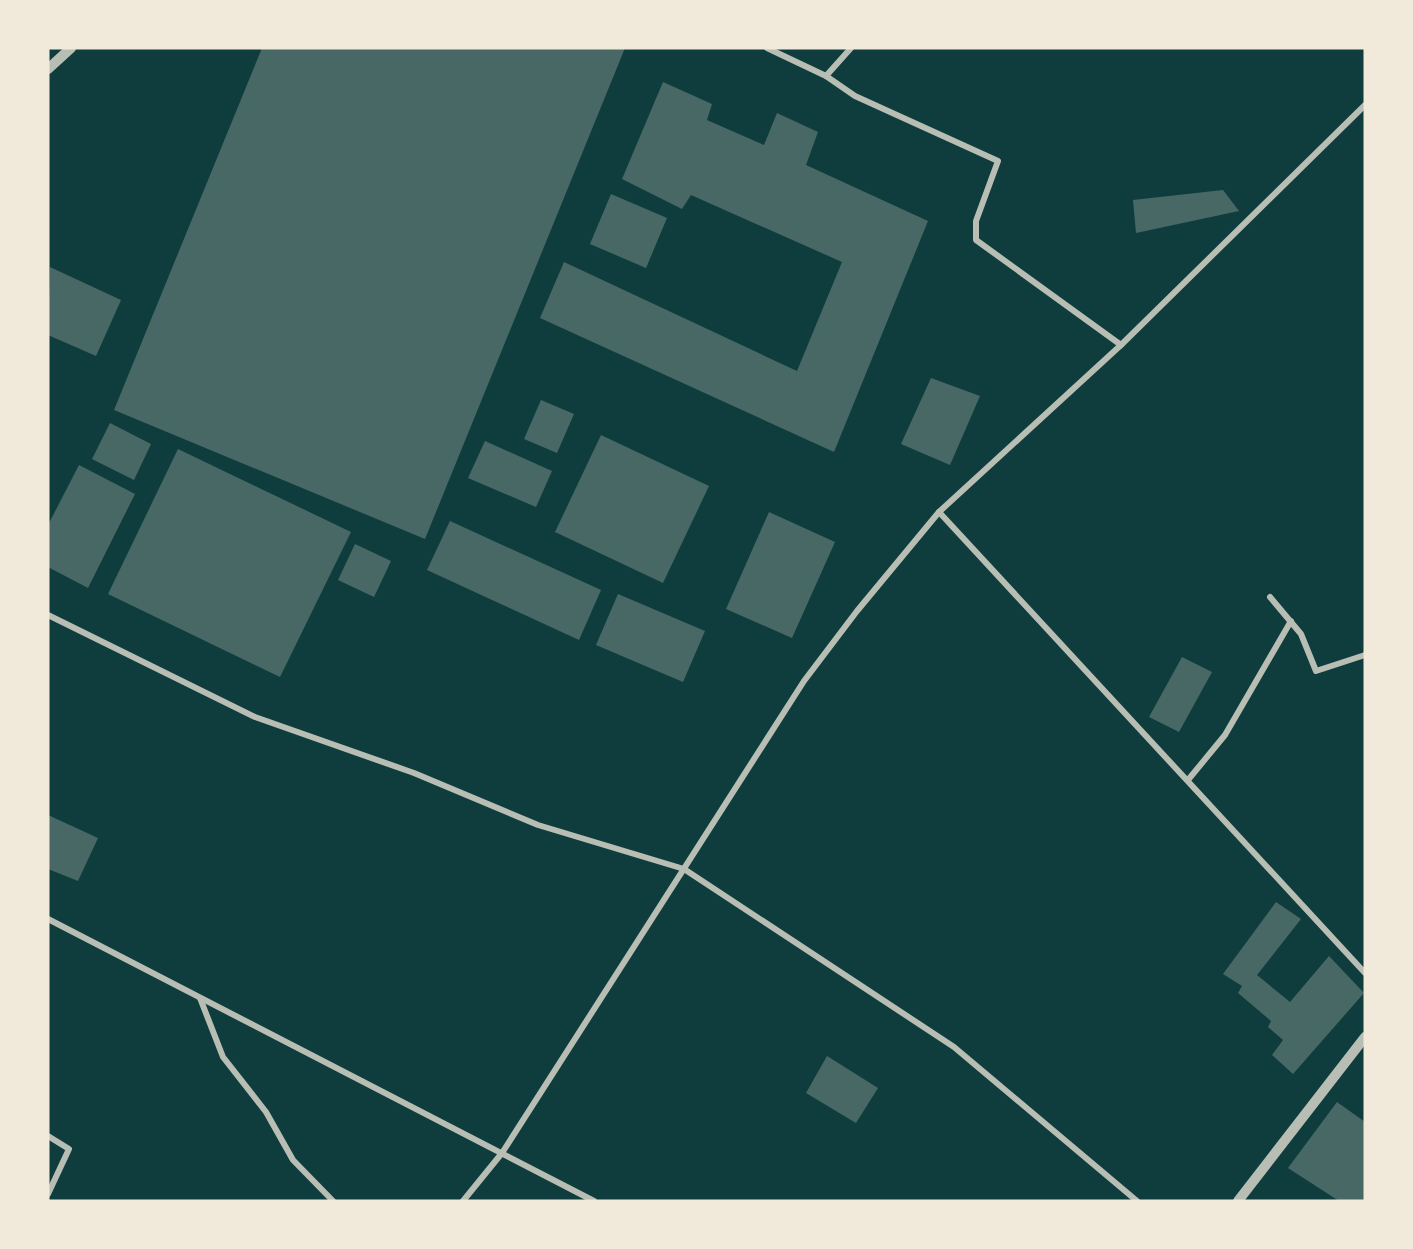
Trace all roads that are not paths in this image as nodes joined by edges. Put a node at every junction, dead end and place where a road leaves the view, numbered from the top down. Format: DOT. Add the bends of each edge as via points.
graph roads {
  1 [pos="71,48"];
  2 [pos="767,48"];
  3 [pos="851,48"];
  4 [pos="48,69"];
  5 [pos="826,76"];
  6 [pos="1365,105"];
  7 [pos="1121,345"];
  8 [pos="939,512"];
  9 [pos="1270,597"];
  10 [pos="48,615"];
  11 [pos="1291,621"];
  12 [pos="1365,656"];
  13 [pos="1188,780"];
  14 [pos="684,868"];
  15 [pos="49,923"];
  16 [pos="1365,973"];
  17 [pos="200,998"];
  18 [pos="1365,1037"];
  19 [pos="48,1136"];
  20 [pos="502,1153"];
  21 [pos="48,1194"];
  22 [pos="333,1201"];
  23 [pos="463,1201"];
  24 [pos="594,1201"];
  25 [pos="1137,1201"];
  26 [pos="1238,1201"];
  1 -- 4 [label="street"];
  2 -- 5 [label="street"];
  3 -- 5 [label="street"];
  5 -- 7 [label="street" via="855,96 998,161 976,221 976,240"];
  6 -- 7 [label="street"];
  7 -- 8 [label="street"];
  8 -- 13 [label="street"];
  8 -- 14 [label="street" via="804,681"];
  9 -- 11 [label="street"];
  10 -- 14 [label="street" via="255,717 414,773 538,825"];
  11 -- 12 [label="street" via="1301,634 1316,671"];
  11 -- 13 [label="street" via="1225,735"];
  13 -- 16 [label="street"];
  14 -- 20 [label="street"];
  14 -- 25 [label="street" via="954,1047"];
  15 -- 17 [label="street"];
  17 -- 20 [label="street"];
  17 -- 22 [label="street" via="224,1057 266,1112 293,1160"];
  18 -- 26 [label="street"];
  19 -- 21 [label="street" via="69,1149"];
  20 -- 23 [label="street"];
  20 -- 24 [label="street"];
}
